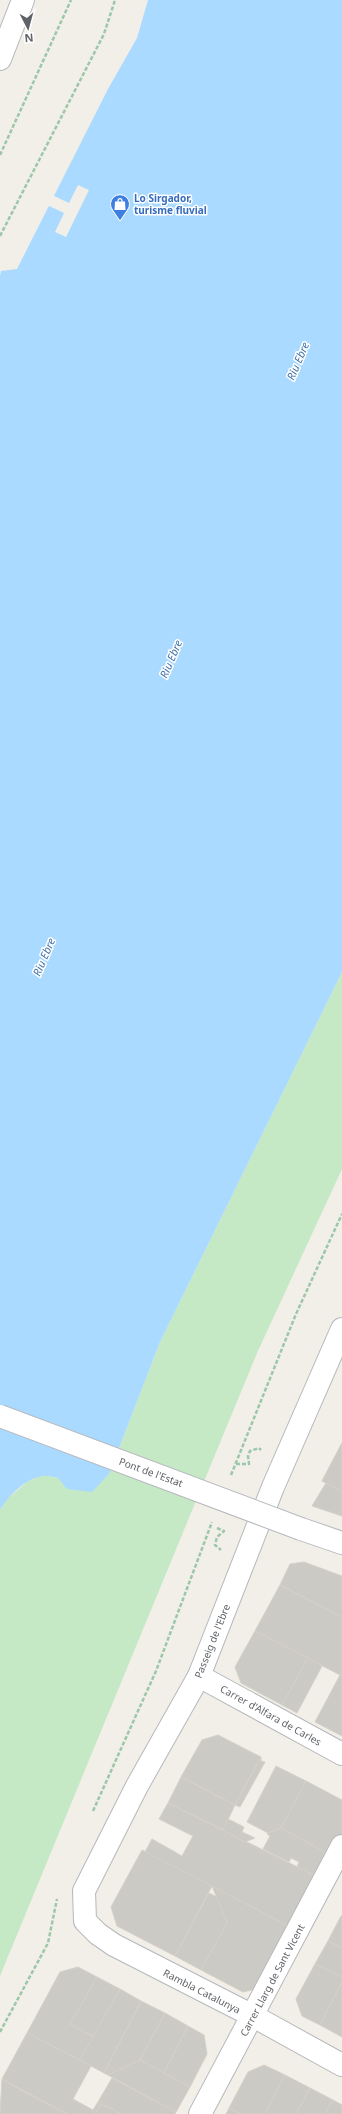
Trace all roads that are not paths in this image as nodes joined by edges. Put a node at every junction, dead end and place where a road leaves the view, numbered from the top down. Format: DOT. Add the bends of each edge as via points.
graph roads {
  1 [pos="23,0"];
  2 [pos="0,60"];
  3 [pos="342,1329"];
  4 [pos="334,1368"];
  5 [pos="0,1416"];
  6 [pos="342,1544"];
  7 [pos="199,1676"];
  8 [pos="342,1754"];
  9 [pos="342,1846"];
  10 [pos="125,1952"];
  11 [pos="253,2016"];
  12 [pos="342,2065"];
  13 [pos="200,2114"];
  1 -- 2 [label="street"];
  3 -- 4 [label="street, Passeig de l'Ebre"];
  4 -- 7 [label="street, Passeig de l'Ebre" via="273,1487"];
  5 -- 6 [label="street, Pont de l'Estat, bridge"];
  7 -- 8 [label="street, Carrer d'Alfara de Carles"];
  7 -- 10 [label="street, Passeig de l'Ebre" via="137,1786 84,1891 85,1921 98,1934"];
  9 -- 11 [label="street, Carrer Llarg de Sant Vicent"];
  10 -- 11 [label="street, Rambla Catalunya"];
  11 -- 12 [label="street, Rambla Catalunya"];
  11 -- 13 [label="street, Carrer Llarg de Sant Vicent"];
}
